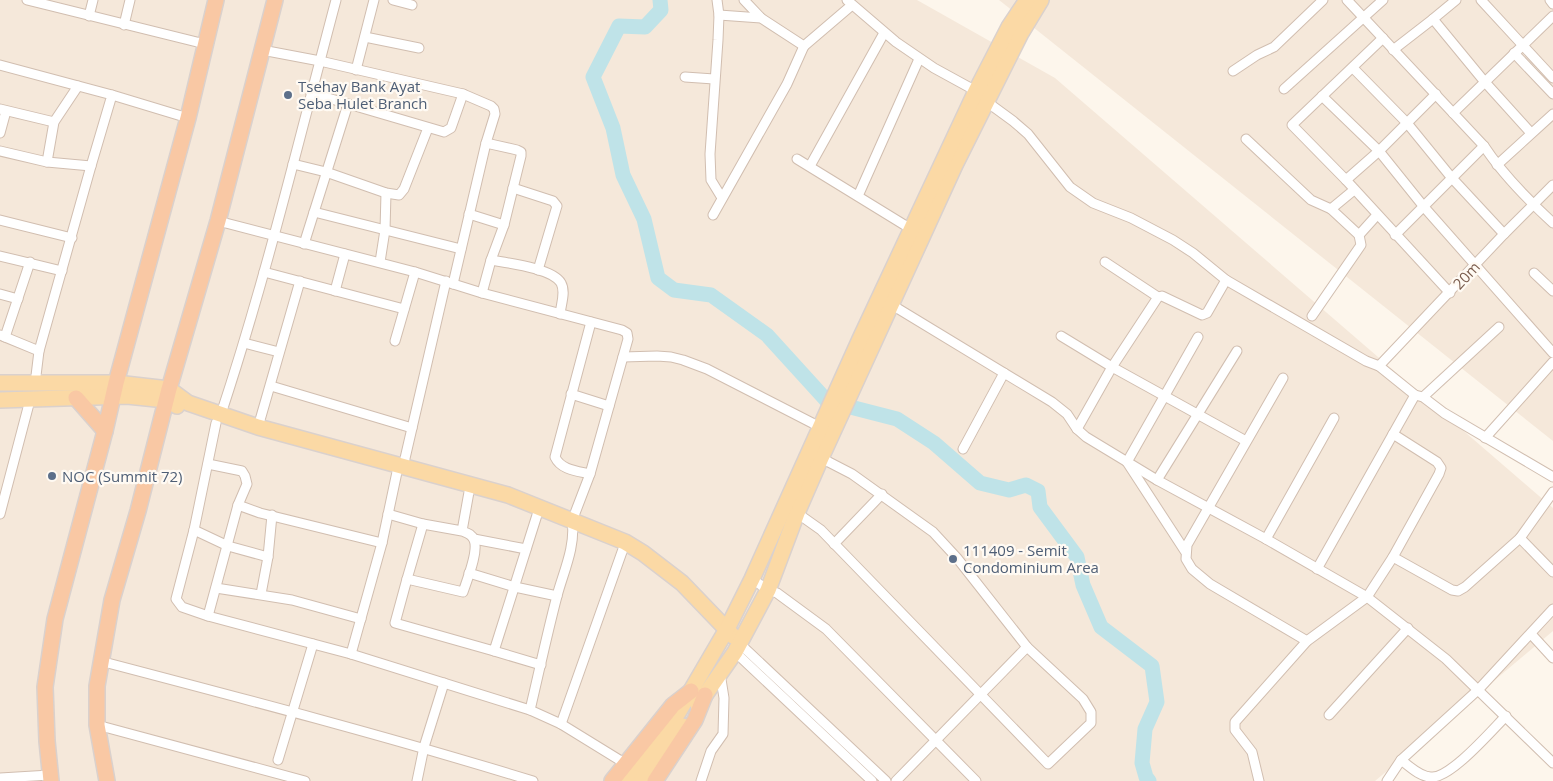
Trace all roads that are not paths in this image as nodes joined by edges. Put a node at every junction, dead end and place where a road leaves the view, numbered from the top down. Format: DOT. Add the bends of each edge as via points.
graph roads {
  1 [pos="27,0"];
  2 [pos="93,0"];
  3 [pos="130,0"];
  4 [pos="216,0"];
  5 [pos="275,0"];
  6 [pos="336,0"];
  7 [pos="374,0"];
  8 [pos="393,0"];
  9 [pos="718,0"];
  10 [pos="744,0"];
  11 [pos="1027,0"];
  12 [pos="1041,0"];
  13 [pos="1323,0"];
  14 [pos="1347,0"];
  15 [pos="1383,0"];
  16 [pos="1481,0"];
  17 [pos="1550,0"];
  18 [pos="1452,1"];
  19 [pos="849,2"];
  20 [pos="1553,4"];
  21 [pos="412,5"];
  22 [pos="719,15"];
  23 [pos="89,16"];
  24 [pos="1553,16"];
  25 [pos="1364,17"];
  26 [pos="761,18"];
  27 [pos="1433,19"];
  28 [pos="124,25"];
  29 [pos="884,33"];
  30 [pos="365,37"];
  31 [pos="1383,38"];
  32 [pos="205,44"];
  33 [pos="1523,44"];
  34 [pos="804,46"];
  35 [pos="418,48"];
  36 [pos="262,50"];
  37 [pos="1393,50"];
  38 [pos="1514,52"];
  39 [pos="919,59"];
  40 [pos="320,61"];
  41 [pos="0,65"];
  42 [pos="1353,68"];
  43 [pos="356,70"];
  44 [pos="1233,71"];
  45 [pos="685,78"];
  46 [pos="1553,78"];
  47 [pos="714,79"];
  48 [pos="1484,81"];
  49 [pos="78,86"];
  50 [pos="1284,89"];
  51 [pos="311,94"];
  52 [pos="463,94"];
  53 [pos="1436,94"];
  54 [pos="1553,94"];
  55 [pos="112,95"];
  56 [pos="981,96"];
  57 [pos="1322,96"];
  58 [pos="348,104"];
  59 [pos="3,110"];
  60 [pos="1453,113"];
  61 [pos="1553,114"];
  62 [pos="188,118"];
  63 [pos="54,122"];
  64 [pos="1407,123"];
  65 [pos="428,128"];
  66 [pos="0,133"];
  67 [pos="1531,133"];
  68 [pos="1246,138"];
  69 [pos="486,143"];
  70 [pos="1484,146"];
  71 [pos="0,151"];
  72 [pos="1379,151"];
  73 [pos="797,159"];
  74 [pos="47,162"];
  75 [pos="293,164"];
  76 [pos="1497,165"];
  77 [pos="91,166"];
  78 [pos="810,166"];
  79 [pos="326,172"];
  80 [pos="1451,178"];
  81 [pos="1346,180"];
  82 [pos="1553,185"];
  83 [pos="513,188"];
  84 [pos="1354,190"];
  85 [pos="386,193"];
  86 [pos="858,196"];
  87 [pos="722,198"];
  88 [pos="1533,204"];
  89 [pos="1424,207"];
  90 [pos="1331,209"];
  91 [pos="314,212"];
  92 [pos="468,214"];
  93 [pos="713,215"];
  94 [pos="1377,215"];
  95 [pos="0,220"];
  96 [pos="218,221"];
  97 [pos="1553,223"];
  98 [pos="504,225"];
  99 [pos="911,229"];
  100 [pos="385,230"];
  101 [pos="1504,234"];
  102 [pos="1359,235"];
  103 [pos="1395,235"];
  104 [pos="274,237"];
  105 [pos="72,238"];
  106 [pos="304,244"];
  107 [pos="462,249"];
  108 [pos="345,254"];
  109 [pos="0,256"];
  110 [pos="491,260"];
  111 [pos="30,262"];
  112 [pos="380,262"];
  113 [pos="1105,262"];
  114 [pos="1475,265"];
  115 [pos="538,270"];
  116 [pos="62,271"];
  117 [pos="264,272"];
  118 [pos="415,272"];
  119 [pos="1534,273"];
  120 [pos="1226,280"];
  121 [pos="300,281"];
  122 [pos="449,283"];
  123 [pos="335,291"];
  124 [pos="1553,291"];
  125 [pos="482,293"];
  126 [pos="1450,293"];
  127 [pos="0,294"];
  128 [pos="1158,298"];
  129 [pos="18,299"];
  130 [pos="892,305"];
  131 [pos="404,309"];
  132 [pos="560,314"];
  133 [pos="1312,316"];
  134 [pos="591,322"];
  135 [pos="1499,327"];
  136 [pos="3,336"];
  137 [pos="1061,336"];
  138 [pos="1198,337"];
  139 [pos="395,341"];
  140 [pos="244,343"];
  141 [pos="1236,350"];
  142 [pos="39,351"];
  143 [pos="279,352"];
  144 [pos="1553,353"];
  145 [pos="623,358"];
  146 [pos="1553,362"];
  147 [pos="1379,366"];
  148 [pos="1112,367"];
  149 [pos="1004,373"];
  150 [pos="1283,378"];
  151 [pos="0,384"];
  152 [pos="35,384"];
  153 [pos="271,386"];
  154 [pos="114,390"];
  155 [pos="571,394"];
  156 [pos="168,395"];
  157 [pos="842,396"];
  158 [pos="1164,396"];
  159 [pos="1419,396"];
  160 [pos="76,398"];
  161 [pos="0,400"];
  162 [pos="30,400"];
  163 [pos="609,406"];
  164 [pos="1198,414"];
  165 [pos="833,415"];
  166 [pos="1334,418"];
  167 [pos="218,419"];
  168 [pos="258,427"];
  169 [pos="820,427"];
  170 [pos="412,428"];
  171 [pos="1077,429"];
  172 [pos="105,431"];
  173 [pos="1393,434"];
  174 [pos="1485,438"];
  175 [pos="1246,441"];
  176 [pos="963,449"];
  177 [pos="820,458"];
  178 [pos="1127,462"];
  179 [pos="208,464"];
  180 [pos="400,470"];
  181 [pos="590,474"];
  182 [pos="1553,478"];
  183 [pos="1157,480"];
  184 [pos="469,492"];
  185 [pos="1553,492"];
  186 [pos="882,494"];
  187 [pos="238,505"];
  188 [pos="1207,507"];
  189 [pos="0,510"];
  190 [pos="797,513"];
  191 [pos="388,514"];
  192 [pos="537,515"];
  193 [pos="272,516"];
  194 [pos="423,524"];
  195 [pos="573,525"];
  196 [pos="194,530"];
  197 [pos="462,531"];
  198 [pos="1520,538"];
  199 [pos="474,539"];
  200 [pos="1266,539"];
  201 [pos="382,542"];
  202 [pos="834,544"];
  203 [pos="228,546"];
  204 [pos="623,549"];
  205 [pos="526,550"];
  206 [pos="1185,551"];
  207 [pos="268,557"];
  208 [pos="1394,557"];
  209 [pos="1317,568"];
  210 [pos="1553,572"];
  211 [pos="468,573"];
  212 [pos="407,579"];
  213 [pos="752,579"];
  214 [pos="514,587"];
  215 [pos="216,588"];
  216 [pos="768,590"];
  217 [pos="261,594"];
  218 [pos="557,596"];
  219 [pos="1368,597"];
  220 [pos="739,605"];
  221 [pos="707,608"];
  222 [pos="1553,610"];
  223 [pos="208,616"];
  224 [pos="361,619"];
  225 [pos="1408,628"];
  226 [pos="724,634"];
  227 [pos="1531,634"];
  228 [pos="1307,641"];
  229 [pos="313,644"];
  230 [pos="1027,647"];
  231 [pos="737,648"];
  232 [pos="494,651"];
  233 [pos="351,654"];
  234 [pos="1553,658"];
  235 [pos="100,661"];
  236 [pos="541,665"];
  237 [pos="720,673"];
  238 [pos="444,683"];
  239 [pos="1479,689"];
  240 [pos="698,693"];
  241 [pos="981,695"];
  242 [pos="530,710"];
  243 [pos="294,711"];
  244 [pos="1329,715"];
  245 [pos="683,716"];
  246 [pos="1506,716"];
  247 [pos="561,724"];
  248 [pos="97,726"];
  249 [pos="937,740"];
  250 [pos="424,747"];
  251 [pos="278,760"];
  252 [pos="1400,760"];
  253 [pos="1553,763"];
  254 [pos="626,764"];
  255 [pos="0,778"];
  256 [pos="51,778"];
  257 [pos="534,780"];
  258 [pos="107,781"];
  259 [pos="305,781"];
  260 [pos="417,781"];
  261 [pos="612,781"];
  262 [pos="625,781"];
  263 [pos="641,781"];
  264 [pos="654,781"];
  265 [pos="701,781"];
  266 [pos="872,781"];
  267 [pos="886,781"];
  268 [pos="896,781"];
  269 [pos="976,781"];
  270 [pos="1259,781"];
  271 [pos="1387,781"];
  1 -- 23 [label="street"];
  2 -- 23 [label="street"];
  3 -- 28 [label="street"];
  4 -- 32 [label="highway"];
  5 -- 36 [label="highway"];
  6 -- 40 [label="street"];
  7 -- 30 [label="street"];
  8 -- 21 [label="street"];
  9 -- 22 [label="street"];
  10 -- 26 [label="street"];
  11 -- 56 [label="main road" via="1009,27"];
  12 -- 56 [label="main road"];
  13 -- 44 [label="street" via="1274,47 1257,54"];
  14 -- 25 [label="street"];
  15 -- 25 [label="street"];
  16 -- 33 [label="street"];
  17 -- 20 [label="street"];
  18 -- 27 [label="street"];
  19 -- 29 [label="street"];
  19 -- 34 [label="street"];
  22 -- 26 [label="street"];
  22 -- 47 [label="street"];
  23 -- 28 [label="street"];
  24 -- 33 [label="street"];
  25 -- 31 [label="street"];
  25 -- 50 [label="street"];
  26 -- 34 [label="street"];
  27 -- 37 [label="street"];
  27 -- 48 [label="street"];
  28 -- 32 [label="street"];
  29 -- 39 [label="street"];
  29 -- 78 [label="street"];
  30 -- 35 [label="street"];
  30 -- 43 [label="street"];
  31 -- 37 [label="street"];
  31 -- 42 [label="street"];
  32 -- 62 [label="highway"];
  33 -- 38 [label="street"];
  33 -- 46 [label="street"];
  34 -- 87 [label="street" via="787,84"];
  36 -- 40 [label="street"];
  36 -- 96 [label="highway"];
  37 -- 53 [label="street"];
  38 -- 48 [label="street"];
  38 -- 54 [label="street"];
  39 -- 56 [label="street"];
  39 -- 86 [label="street"];
  40 -- 43 [label="street"];
  40 -- 51 [label="street"];
  41 -- 49 [label="street"];
  42 -- 57 [label="street"];
  42 -- 64 [label="street"];
  43 -- 52 [label="street"];
  45 -- 47 [label="street"];
  47 -- 87 [label="street" via="710,171 711,180"];
  48 -- 60 [label="street"];
  48 -- 67 [label="street"];
  49 -- 55 [label="street"];
  49 -- 63 [label="street"];
  51 -- 58 [label="street"];
  51 -- 75 [label="street"];
  52 -- 65 [label="street" via="451,128 444,132"];
  52 -- 69 [label="street" via="494,109"];
  53 -- 60 [label="street"];
  53 -- 64 [label="street"];
  55 -- 62 [label="street"];
  55 -- 77 [label="street"];
  56 -- 99 [label="main road"];
  56 -- 120 [label="street" via="1028,134 1070,187 1093,203 1173,240"];
  56 -- 130 [label="main road" via="955,165"];
  57 -- 72 [label="street"];
  57 -- 81 [label="street" via="1292,125"];
  58 -- 65 [label="street"];
  58 -- 79 [label="street"];
  59 -- 63 [label="street"];
  59 -- 66 [label="street"];
  60 -- 70 [label="street"];
  61 -- 67 [label="street"];
  62 -- 154 [label="highway"];
  63 -- 74 [label="street"];
  64 -- 72 [label="street"];
  64 -- 80 [label="street"];
  65 -- 85 [label="street" via="404,190 399,195"];
  67 -- 76 [label="street"];
  68 -- 90 [label="street" via="1311,200"];
  69 -- 83 [label="street" via="521,152"];
  69 -- 92 [label="street"];
  70 -- 76 [label="street"];
  70 -- 80 [label="street"];
  71 -- 74 [label="street"];
  72 -- 81 [label="street"];
  72 -- 89 [label="street"];
  73 -- 78 [label="street"];
  74 -- 77 [label="street"];
  75 -- 79 [label="street"];
  75 -- 104 [label="street"];
  76 -- 88 [label="street"];
  77 -- 105 [label="street"];
  78 -- 86 [label="street"];
  79 -- 85 [label="street"];
  79 -- 91 [label="street"];
  80 -- 89 [label="street"];
  80 -- 101 [label="street"];
  81 -- 84 [label="street"];
  82 -- 88 [label="street, 20m"];
  83 -- 98 [label="street"];
  83 -- 115 [label="street" via="553,201 557,206"];
  84 -- 90 [label="street"];
  84 -- 94 [label="street"];
  85 -- 100 [label="street"];
  86 -- 99 [label="street"];
  87 -- 93 [label="street"];
  88 -- 97 [label="street"];
  88 -- 101 [label="street, 20m"];
  89 -- 103 [label="street"];
  89 -- 114 [label="street"];
  90 -- 102 [label="street"];
  91 -- 100 [label="street"];
  91 -- 106 [label="street"];
  92 -- 98 [label="street"];
  92 -- 107 [label="street"];
  94 -- 102 [label="street"];
  94 -- 103 [label="street"];
  95 -- 105 [label="street"];
  96 -- 104 [label="street"];
  96 -- 156 [label="highway"];
  98 -- 110 [label="street"];
  99 -- 157 [label="main road"];
  100 -- 107 [label="street"];
  100 -- 112 [label="street"];
  101 -- 114 [label="street, 20m"];
  102 -- 133 [label="street" via="1360,245"];
  103 -- 126 [label="street"];
  104 -- 106 [label="street"];
  104 -- 117 [label="street"];
  105 -- 116 [label="street"];
  106 -- 108 [label="street"];
  107 -- 122 [label="street"];
  108 -- 112 [label="street"];
  108 -- 123 [label="street"];
  109 -- 111 [label="street"];
  110 -- 115 [label="street"];
  110 -- 125 [label="street"];
  111 -- 116 [label="street"];
  111 -- 129 [label="street"];
  112 -- 118 [label="street"];
  113 -- 128 [label="street"];
  114 -- 126 [label="street, 20m"];
  114 -- 144 [label="street"];
  115 -- 132 [label="street" via="560,281 563,296"];
  116 -- 142 [label="street"];
  117 -- 121 [label="street"];
  117 -- 140 [label="street"];
  118 -- 122 [label="street"];
  118 -- 131 [label="street"];
  119 -- 124 [label="street"];
  120 -- 128 [label="street" via="1207,313 1202,315 1162,296"];
  120 -- 147 [label="street"];
  121 -- 123 [label="street"];
  121 -- 143 [label="street"];
  122 -- 125 [label="street"];
  122 -- 170 [label="street"];
  123 -- 131 [label="street"];
  125 -- 132 [label="street"];
  126 -- 147 [label="street, 20m"];
  127 -- 129 [label="street"];
  128 -- 148 [label="street"];
  129 -- 136 [label="street"];
  130 -- 149 [label="street"];
  130 -- 157 [label="main road"];
  131 -- 139 [label="street"];
  132 -- 134 [label="street"];
  134 -- 145 [label="street" via="626,333 628,339"];
  134 -- 155 [label="street"];
  135 -- 159 [label="street"];
  136 -- 142 [label="street"];
  137 -- 148 [label="street"];
  138 -- 158 [label="street"];
  140 -- 143 [label="street"];
  140 -- 167 [label="street"];
  141 -- 164 [label="street"];
  142 -- 152 [label="street"];
  143 -- 153 [label="street"];
  145 -- 163 [label="street"];
  145 -- 169 [label="street" via="657,356 683,360"];
  146 -- 174 [label="street"];
  147 -- 159 [label="street"];
  148 -- 158 [label="street"];
  148 -- 171 [label="street"];
  149 -- 171 [label="street" via="1052,402 1067,414"];
  149 -- 176 [label="street"];
  150 -- 175 [label="street"];
  151 -- 152 [label="main road"];
  152 -- 154 [label="main road"];
  153 -- 168 [label="street"];
  153 -- 170 [label="street"];
  154 -- 156 [label="main road"];
  154 -- 160 [label="main road"];
  154 -- 172 [label="highway"];
  155 -- 163 [label="street"];
  155 -- 181 [label="street" via="554,457 565,468"];
  156 -- 167 [label="main road"];
  156 -- 235 [label="highway" via="112,600"];
  157 -- 165 [label="main road"];
  158 -- 164 [label="street"];
  158 -- 178 [label="street"];
  159 -- 173 [label="street"];
  159 -- 174 [label="street"];
  160 -- 162 [label="main road"];
  160 -- 172 [label="highway"];
  161 -- 162 [label="main road"];
  162 -- 189 [label="street"];
  163 -- 181 [label="street"];
  164 -- 175 [label="street"];
  164 -- 183 [label="street"];
  165 -- 169 [label="main road"];
  165 -- 177 [label="main road"];
  166 -- 200 [label="street"];
  167 -- 168 [label="main road"];
  167 -- 179 [label="street"];
  167 -- 180 [label="main road"];
  168 -- 180 [label="main road"];
  169 -- 213 [label="main road"];
  170 -- 180 [label="street"];
  171 -- 178 [label="street"];
  172 -- 256 [label="highway" via="55,619 45,687"];
  173 -- 208 [label="street" via="1437,462 1441,468"];
  173 -- 209 [label="street"];
  174 -- 182 [label="street"];
  175 -- 188 [label="street"];
  177 -- 186 [label="street"];
  177 -- 190 [label="main road"];
  178 -- 183 [label="street"];
  178 -- 206 [label="street"];
  179 -- 187 [label="street" via="242,471 247,484"];
  179 -- 196 [label="street"];
  180 -- 184 [label="main road"];
  180 -- 191 [label="street"];
  180 -- 195 [label="main road" via="508,495"];
  181 -- 195 [label="street"];
  183 -- 188 [label="street"];
  184 -- 192 [label="main road"];
  184 -- 197 [label="street"];
  185 -- 198 [label="street"];
  186 -- 202 [label="street"];
  186 -- 230 [label="street" via="945,544"];
  187 -- 193 [label="street"];
  187 -- 203 [label="street"];
  188 -- 200 [label="street"];
  188 -- 206 [label="street"];
  190 -- 202 [label="street"];
  190 -- 216 [label="main road"];
  191 -- 194 [label="street"];
  191 -- 201 [label="street"];
  192 -- 195 [label="main road"];
  192 -- 205 [label="street"];
  193 -- 201 [label="street"];
  193 -- 207 [label="street"];
  194 -- 197 [label="street"];
  194 -- 212 [label="street"];
  195 -- 204 [label="main road"];
  195 -- 218 [label="street"];
  195 -- 221 [label="main road" via="624,542 656,561"];
  196 -- 203 [label="street"];
  196 -- 223 [label="street" via="176,599 182,607"];
  197 -- 199 [label="street"];
  198 -- 208 [label="street" via="1458,591"];
  198 -- 210 [label="street"];
  199 -- 205 [label="street"];
  199 -- 211 [label="street" via="476,548"];
  200 -- 209 [label="street"];
  201 -- 224 [label="street"];
  202 -- 241 [label="street"];
  203 -- 207 [label="street"];
  203 -- 215 [label="street"];
  204 -- 226 [label="main road" via="665,578"];
  204 -- 247 [label="street"];
  205 -- 214 [label="street"];
  206 -- 228 [label="street" via="1192,569 1210,584"];
  207 -- 217 [label="street"];
  208 -- 219 [label="street"];
  209 -- 219 [label="street"];
  211 -- 212 [label="street" via="463,592"];
  211 -- 214 [label="street"];
  212 -- 232 [label="street" via="395,623"];
  213 -- 216 [label="street"];
  213 -- 220 [label="main road"];
  214 -- 218 [label="street"];
  214 -- 232 [label="street"];
  215 -- 217 [label="street"];
  215 -- 223 [label="street"];
  216 -- 231 [label="main road"];
  216 -- 249 [label="street" via="777,593 826,630"];
  217 -- 224 [label="street"];
  218 -- 236 [label="street"];
  219 -- 225 [label="street"];
  219 -- 228 [label="street"];
  220 -- 221 [label="main road" via="723,611"];
  220 -- 226 [label="main road"];
  221 -- 226 [label="main road"];
  222 -- 227 [label="street"];
  223 -- 229 [label="street"];
  224 -- 233 [label="street"];
  225 -- 239 [label="street"];
  225 -- 244 [label="street"];
  226 -- 231 [label="main road"];
  226 -- 240 [label="main road"];
  227 -- 234 [label="street"];
  227 -- 239 [label="street"];
  228 -- 270 [label="street" via="1234,722 1235,730 1252,752"];
  229 -- 233 [label="street"];
  229 -- 243 [label="street"];
  230 -- 241 [label="street"];
  230 -- 241 [label="street" via="1083,699 1091,712 1091,723 1083,732 1048,764"];
  231 -- 237 [label="main road"];
  231 -- 266 [label="street"];
  231 -- 267 [label="street"];
  232 -- 236 [label="street"];
  233 -- 238 [label="street"];
  235 -- 243 [label="street"];
  235 -- 248 [label="highway"];
  236 -- 242 [label="street"];
  237 -- 240 [label="main road"];
  237 -- 265 [label="street" via="724,698 723,734 711,751"];
  238 -- 242 [label="street"];
  238 -- 250 [label="street"];
  239 -- 246 [label="street"];
  239 -- 252 [label="street"];
  240 -- 245 [label="main road"];
  240 -- 254 [label="highway" via="672,705"];
  240 -- 264 [label="highway" via="694,720"];
  241 -- 249 [label="street"];
  242 -- 247 [label="street"];
  243 -- 250 [label="street"];
  243 -- 251 [label="street"];
  245 -- 262 [label="main road"];
  245 -- 263 [label="main road"];
  246 -- 252 [label="street" via="1446,773 1429,778"];
  246 -- 253 [label="street"];
  247 -- 254 [label="street"];
  248 -- 258 [label="highway"];
  248 -- 259 [label="street"];
  249 -- 268 [label="street"];
  249 -- 269 [label="street"];
  250 -- 257 [label="street"];
  250 -- 260 [label="street"];
  252 -- 271 [label="street"];
  254 -- 261 [label="highway"];
  255 -- 256 [label="street"];
}
